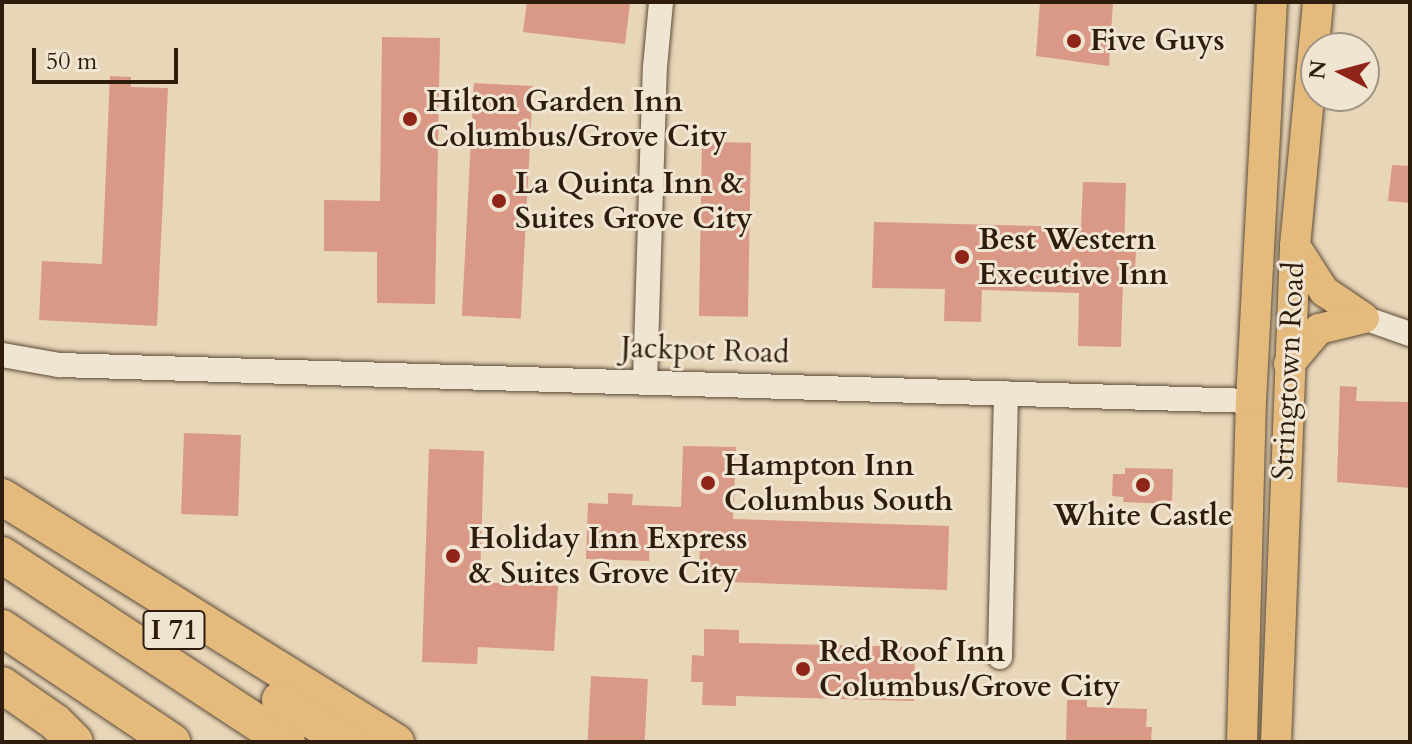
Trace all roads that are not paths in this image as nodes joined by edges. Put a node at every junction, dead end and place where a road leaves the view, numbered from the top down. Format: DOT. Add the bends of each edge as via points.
graph roads {
  1 [pos="661,2"];
  2 [pos="1272,2"];
  3 [pos="1318,2"];
  4 [pos="1295,246"];
  5 [pos="1364,318"];
  6 [pos="1410,334"];
  7 [pos="2,355"];
  8 [pos="1289,364"];
  9 [pos="645,381"];
  10 [pos="1006,393"];
  11 [pos="1251,401"];
  12 [pos="2,497"];
  13 [pos="2,516"];
  14 [pos="2,555"];
  15 [pos="2,628"];
  16 [pos="1000,657"];
  17 [pos="1278,671"];
  18 [pos="2,685"];
  19 [pos="2,703"];
  20 [pos="62,742"];
  21 [pos="75,742"];
  22 [pos="172,742"];
  23 [pos="287,742"];
  24 [pos="346,742"];
  25 [pos="396,742"];
  26 [pos="1242,742"];
  27 [pos="1276,742"];
  1 -- 9 [label="street"];
  2 -- 11 [label="main road, Stringtown Road"];
  3 -- 4 [label="main road, Stringtown Road"];
  4 -- 5 [label="main road" via="1324,291"];
  4 -- 8 [label="main road, Stringtown Road"];
  5 -- 6 [label="street"];
  5 -- 8 [label="main road" via="1319,329"];
  7 -- 9 [label="street, Jackpot Road" via="59,365"];
  8 -- 17 [label="main road, Stringtown Road"];
  9 -- 10 [label="street, Jackpot Road"];
  10 -- 11 [label="street, Jackpot Road"];
  10 -- 16 [label="street"];
  11 -- 17 [label="main road" via="1269,411 1263,634"];
  11 -- 26 [label="main road, Stringtown Road"];
  12 -- 25 [label="highway"];
  13 -- 24 [label="highway, I 71"];
  14 -- 23 [label="highway, I 71"];
  15 -- 22 [label="highway"];
  17 -- 27 [label="main road, Stringtown Road"];
  18 -- 21 [label="highway"];
  19 -- 20 [label="highway"];
}
